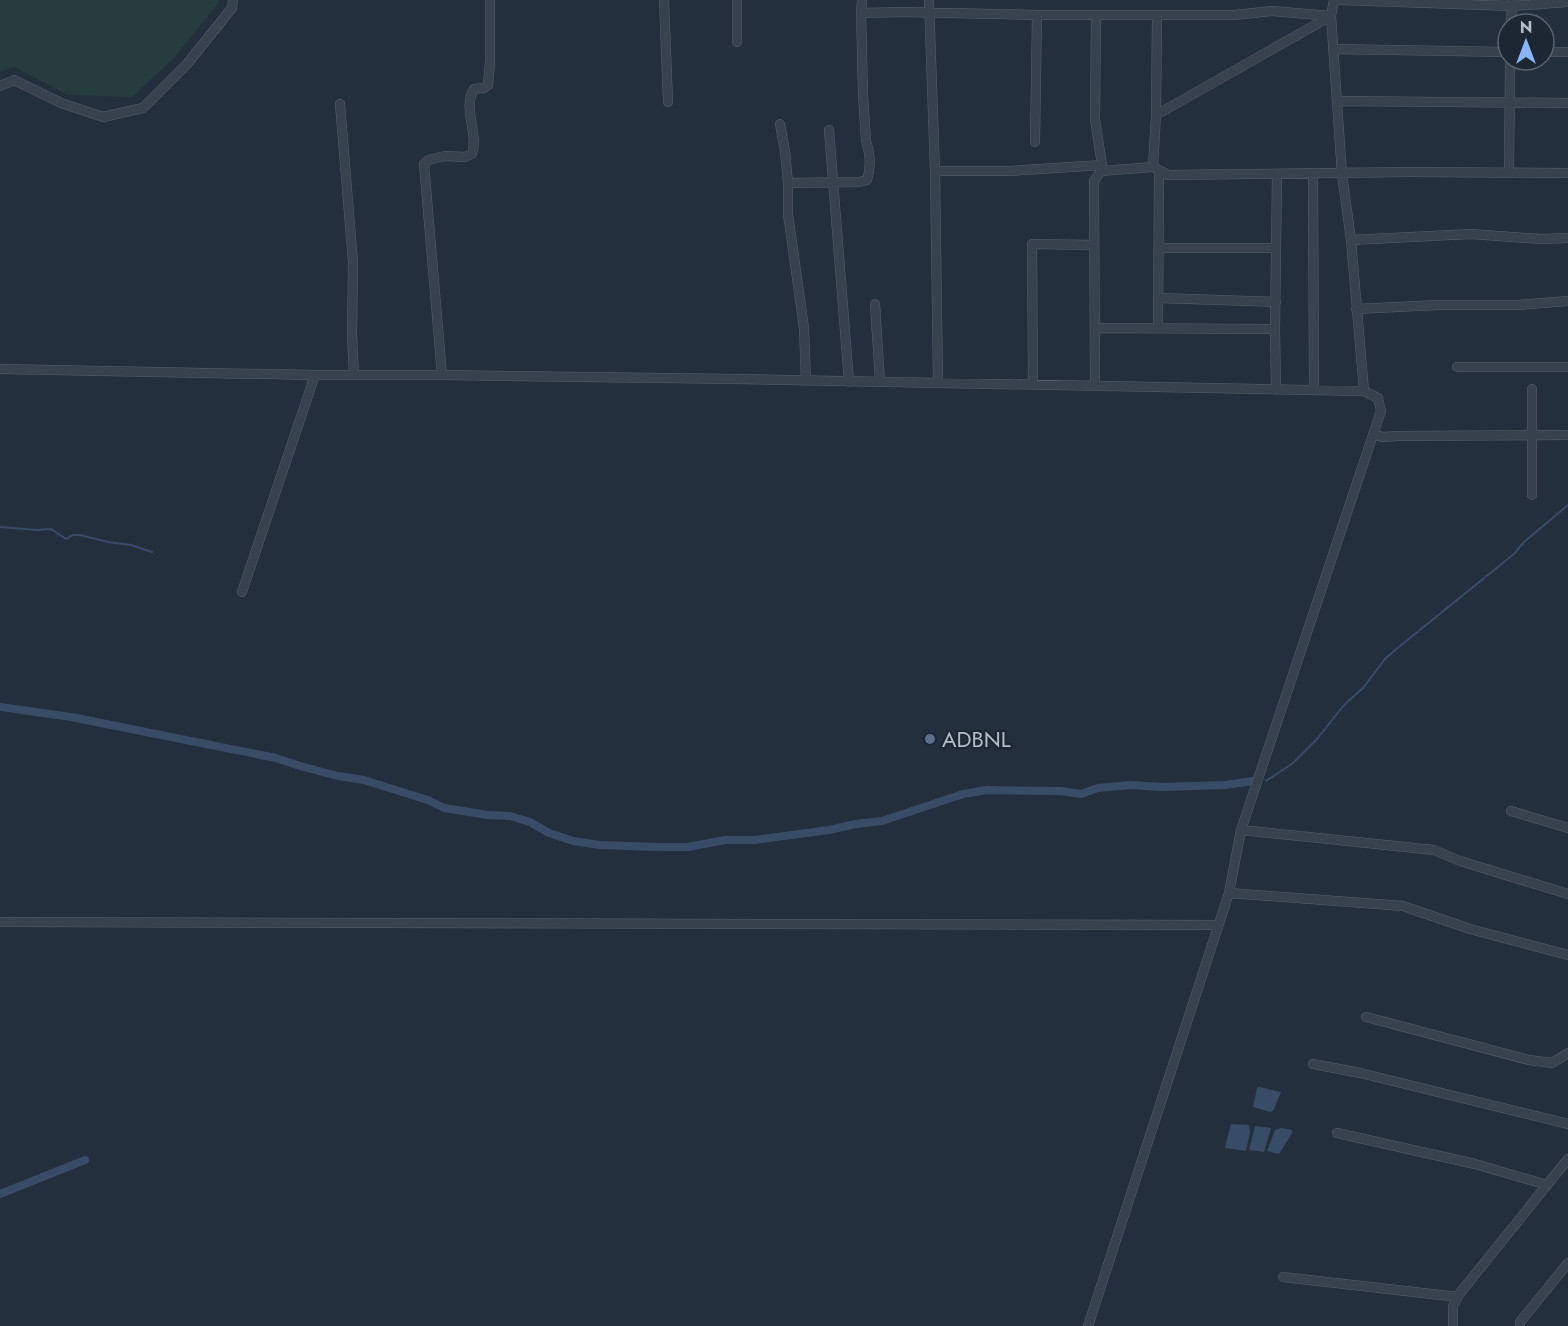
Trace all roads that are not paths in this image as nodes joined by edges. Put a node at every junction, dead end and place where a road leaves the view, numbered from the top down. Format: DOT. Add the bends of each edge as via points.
graph roads {
  1 [pos="233,0"];
  2 [pos="490,0"];
  3 [pos="664,0"];
  4 [pos="737,0"];
  5 [pos="862,0"];
  6 [pos="929,0"];
  7 [pos="1334,0"];
  8 [pos="1339,0"];
  9 [pos="1568,2"];
  10 [pos="1512,3"];
  11 [pos="929,13"];
  12 [pos="861,14"];
  13 [pos="1037,15"];
  14 [pos="1096,15"];
  15 [pos="1158,15"];
  16 [pos="1331,15"];
  17 [pos="737,42"];
  18 [pos="1333,49"];
  19 [pos="1496,52"];
  20 [pos="1510,72"];
  21 [pos="0,87"];
  22 [pos="1337,101"];
  23 [pos="668,102"];
  24 [pos="1510,102"];
  25 [pos="1568,103"];
  26 [pos="340,104"];
  27 [pos="1156,116"];
  28 [pos="780,124"];
  29 [pos="829,130"];
  30 [pos="1035,142"];
  31 [pos="1102,168"];
  32 [pos="1156,169"];
  33 [pos="935,171"];
  34 [pos="1509,172"];
  35 [pos="1568,173"];
  36 [pos="1277,174"];
  37 [pos="1313,174"];
  38 [pos="1342,174"];
  39 [pos="789,183"];
  40 [pos="833,183"];
  41 [pos="1568,238"];
  42 [pos="1351,240"];
  43 [pos="1094,245"];
  44 [pos="1159,248"];
  45 [pos="1276,248"];
  46 [pos="1158,298"];
  47 [pos="1568,301"];
  48 [pos="1276,302"];
  49 [pos="875,304"];
  50 [pos="1356,309"];
  51 [pos="1095,328"];
  52 [pos="1158,328"];
  53 [pos="1275,329"];
  54 [pos="1568,367"];
  55 [pos="1457,368"];
  56 [pos="0,369"];
  57 [pos="315,375"];
  58 [pos="354,375"];
  59 [pos="442,375"];
  60 [pos="806,381"];
  61 [pos="849,381"];
  62 [pos="880,382"];
  63 [pos="938,383"];
  64 [pos="1033,385"];
  65 [pos="1095,386"];
  66 [pos="1532,389"];
  67 [pos="1276,390"];
  68 [pos="1314,390"];
  69 [pos="1364,391"];
  70 [pos="1374,434"];
  71 [pos="1533,435"];
  72 [pos="1568,435"];
  73 [pos="1532,495"];
  74 [pos="242,592"];
  75 [pos="1511,811"];
  76 [pos="1568,828"];
  77 [pos="1241,830"];
  78 [pos="1229,893"];
  79 [pos="1568,894"];
  80 [pos="0,922"];
  81 [pos="1218,925"];
  82 [pos="1568,955"];
  83 [pos="1366,1017"];
  84 [pos="1568,1053"];
  85 [pos="1313,1064"];
  86 [pos="1568,1125"];
  87 [pos="1337,1133"];
  88 [pos="1568,1159"];
  89 [pos="1547,1185"];
  90 [pos="1568,1263"];
  91 [pos="1283,1277"];
  92 [pos="1458,1297"];
  93 [pos="1088,1326"];
  94 [pos="1453,1326"];
  95 [pos="1520,1326"];
  1 -- 21 [label="street" via="232,8 187,64 143,108 103,117 61,103 14,80"];
  2 -- 59 [label="street" via="488,85 474,89 469,100 475,145 472,154 428,159 424,164"];
  3 -- 23 [label="street"];
  4 -- 17 [label="street"];
  5 -- 12 [label="street"];
  6 -- 11 [label="street"];
  7 -- 16 [label="street"];
  8 -- 10 [label="street"];
  9 -- 10 [label="street"];
  11 -- 12 [label="street"];
  11 -- 13 [label="street"];
  11 -- 33 [label="street"];
  12 -- 40 [label="street" via="863,106 870,172 867,180"];
  13 -- 14 [label="street"];
  13 -- 30 [label="street"];
  14 -- 15 [label="street"];
  14 -- 31 [label="street" via="1095,119"];
  15 -- 16 [label="street" via="1272,11"];
  15 -- 27 [label="street"];
  16 -- 18 [label="street"];
  16 -- 27 [label="street"];
  18 -- 19 [label="street"];
  18 -- 22 [label="street"];
  20 -- 24 [label="street"];
  22 -- 24 [label="street"];
  22 -- 38 [label="street"];
  24 -- 25 [label="street"];
  24 -- 34 [label="street"];
  26 -- 58 [label="street" via="353,262"];
  27 -- 32 [label="street"];
  28 -- 39 [label="street"];
  29 -- 40 [label="street"];
  31 -- 32 [label="street"];
  31 -- 33 [label="street"];
  31 -- 43 [label="street" via="1094,181"];
  32 -- 36 [label="street" via="1168,175"];
  32 -- 44 [label="street"];
  33 -- 63 [label="street"];
  34 -- 35 [label="street"];
  34 -- 38 [label="street"];
  36 -- 37 [label="street"];
  36 -- 45 [label="street"];
  37 -- 38 [label="street"];
  37 -- 68 [label="street"];
  38 -- 42 [label="street"];
  39 -- 40 [label="street"];
  39 -- 60 [label="street" via="788,214 804,328"];
  40 -- 61 [label="street"];
  41 -- 42 [label="street" via="1471,234"];
  42 -- 50 [label="street"];
  43 -- 51 [label="street"];
  43 -- 64 [label="street" via="1032,244"];
  44 -- 45 [label="street"];
  44 -- 46 [label="street"];
  45 -- 48 [label="street"];
  46 -- 48 [label="street"];
  46 -- 52 [label="street"];
  47 -- 50 [label="street"];
  48 -- 53 [label="street"];
  49 -- 62 [label="street"];
  50 -- 69 [label="street"];
  51 -- 52 [label="street"];
  51 -- 65 [label="street"];
  52 -- 53 [label="street"];
  53 -- 67 [label="street"];
  54 -- 55 [label="street"];
  56 -- 57 [label="street"];
  57 -- 58 [label="street"];
  57 -- 74 [label="street"];
  58 -- 59 [label="street"];
  59 -- 60 [label="street"];
  60 -- 61 [label="street"];
  61 -- 62 [label="street"];
  62 -- 63 [label="street"];
  63 -- 64 [label="street"];
  64 -- 65 [label="street"];
  65 -- 67 [label="street"];
  66 -- 71 [label="street"];
  67 -- 68 [label="street"];
  68 -- 69 [label="street"];
  69 -- 70 [label="street" via="1378,398 1381,411"];
  70 -- 71 [label="street"];
  70 -- 77 [label="street"];
  71 -- 72 [label="street"];
  71 -- 73 [label="street"];
  75 -- 76 [label="street"];
  77 -- 78 [label="street"];
  77 -- 79 [label="street" via="1434,850"];
  78 -- 81 [label="street"];
  78 -- 82 [label="street" via="1403,906"];
  80 -- 81 [label="street"];
  81 -- 93 [label="street"];
  83 -- 84 [label="street" via="1529,1060 1551,1063"];
  85 -- 86 [label="street"];
  87 -- 89 [label="street" via="1475,1164"];
  88 -- 89 [label="street"];
  89 -- 92 [label="street"];
  90 -- 95 [label="street"];
  91 -- 92 [label="street"];
  92 -- 94 [label="street" via="1453,1306"];
}
